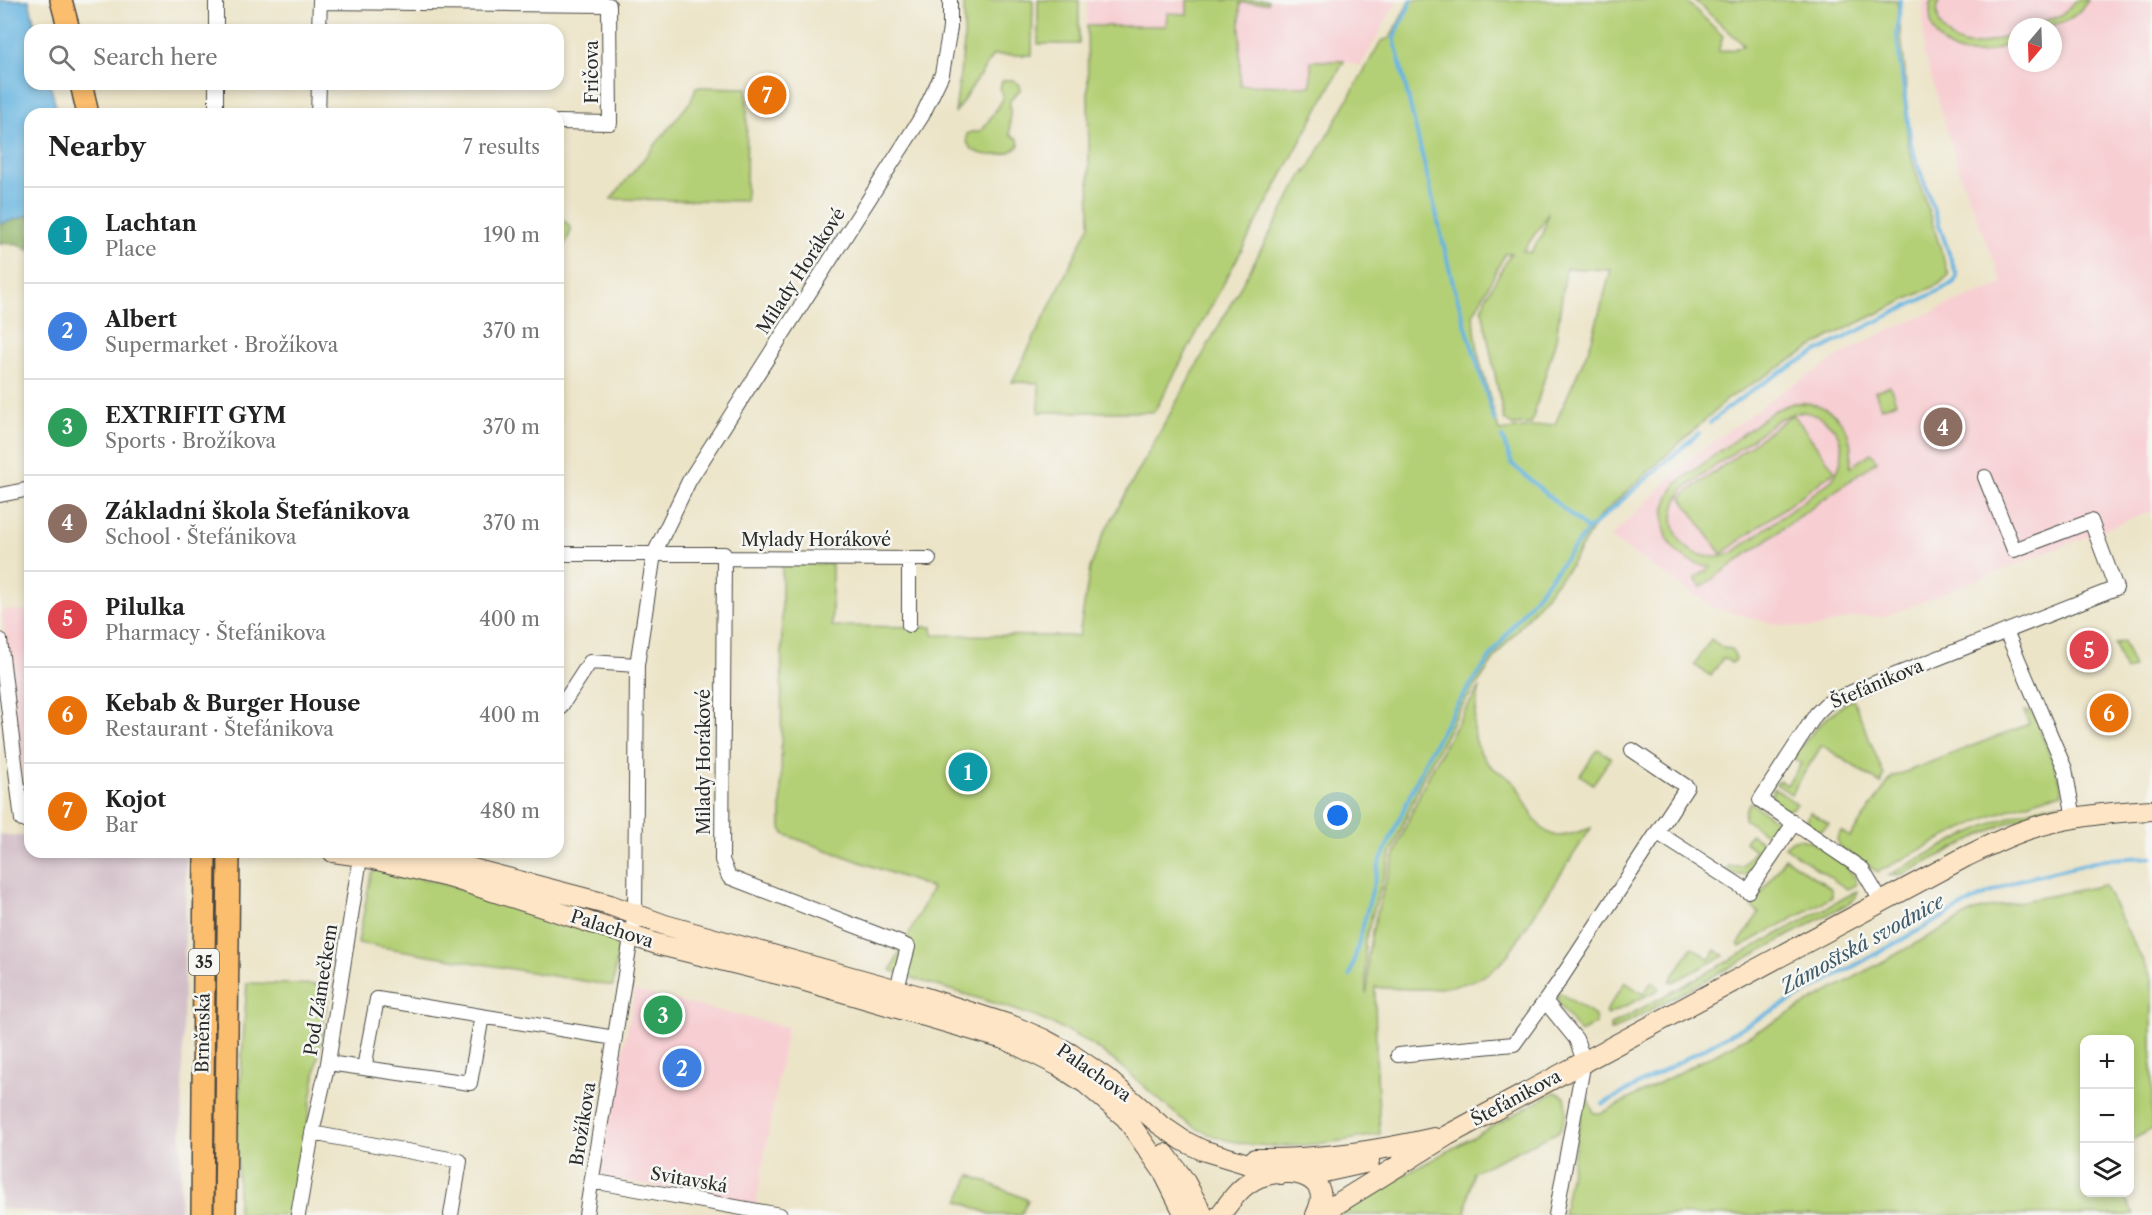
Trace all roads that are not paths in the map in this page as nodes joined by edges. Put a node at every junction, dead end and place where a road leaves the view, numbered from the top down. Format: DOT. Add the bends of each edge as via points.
graph roads {
  1 [pos="47,0"];
  2 [pos="61,0"];
  3 [pos="216,0"];
  4 [pos="950,0"];
  5 [pos="320,1"];
  6 [pos="53,24"];
  7 [pos="67,24"];
  8 [pos="216,24"];
  9 [pos="319,24"];
  10 [pos="68,90"];
  11 [pos="82,90"];
  12 [pos="216,90"];
  13 [pos="319,90"];
  14 [pos="72,108"];
  15 [pos="87,108"];
  16 [pos="216,108"];
  17 [pos="318,108"];
  18 [pos="564,122"];
  19 [pos="1985,477"];
  20 [pos="24,490"];
  21 [pos="0,495"];
  22 [pos="564,554"];
  23 [pos="654,554"];
  24 [pos="724,558"];
  25 [pos="909,559"];
  26 [pos="929,559"];
  27 [pos="909,625"];
  28 [pos="2006,631"];
  29 [pos="0,640"];
  30 [pos="637,665"];
  31 [pos="564,702"];
  32 [pos="1632,750"];
  33 [pos="24,794"];
  34 [pos="2152,810"];
  35 [pos="2074,818"];
  36 [pos="1794,823"];
  37 [pos="1658,832"];
  38 [pos="205,858"];
  39 [pos="229,858"];
  40 [pos="360,858"];
  41 [pos="376,858"];
  42 [pos="461,859"];
  43 [pos="1881,901"];
  44 [pos="635,913"];
  45 [pos="632,935"];
  46 [pos="894,998"];
  47 [pos="1545,1001"];
  48 [pos="482,1016"];
  49 [pos="615,1038"];
  50 [pos="1398,1055"];
  51 [pos="1584,1061"];
  52 [pos="328,1063"];
  53 [pos="364,1068"];
  54 [pos="1126,1118"];
  55 [pos="312,1133"];
  56 [pos="1448,1135"];
  57 [pos="1230,1158"];
  58 [pos="1281,1174"];
  59 [pos="1306,1176"];
  60 [pos="592,1181"];
  61 [pos="763,1214"];
  62 [pos="202,1215"];
  63 [pos="225,1215"];
  64 [pos="298,1215"];
  65 [pos="451,1215"];
  66 [pos="586,1215"];
  67 [pos="780,1215"];
  68 [pos="1185,1215"];
  69 [pos="1203,1215"];
  70 [pos="1220,1215"];
  71 [pos="1317,1215"];
  72 [pos="1556,1215"];
  1 -- 6 [label="main road"];
  2 -- 7 [label="main road"];
  3 -- 8 [label="street"];
  4 -- 23 [label="street, Milady Horákové" via="950,28 942,74 922,116 689,481"];
  5 -- 9 [label="street"];
  5 -- 18 [label="street, Fričova" via="609,5 610,123"];
  10 -- 14 [label="main road"];
  11 -- 15 [label="main road"];
  12 -- 16 [label="street"];
  13 -- 17 [label="street"];
  19 -- 28 [label="street, Štefánikova" via="2014,550 2091,521 2116,588"];
  20 -- 21 [label="street"];
  22 -- 23 [label="street"];
  23 -- 24 [label="street" via="724,554"];
  23 -- 30 [label="street, Milady Horákové"];
  24 -- 25 [label="street, Mylady Horákové"];
  24 -- 46 [label="street, Milady Horákové" via="722,860 729,878 908,947"];
  25 -- 26 [label="street, Mylady Horákové"];
  25 -- 27 [label="street, Mylady Horákové"];
  28 -- 35 [label="street" via="2065,769"];
  28 -- 36 [label="street, Štefánikova" via="1826,704 1760,800"];
  29 -- 33 [label="street"];
  30 -- 31 [label="street" via="590,662"];
  30 -- 44 [label="street, Milady Horákové"];
  32 -- 37 [label="street" via="1687,787"];
  34 -- 35 [label="street, Štefánikova"];
  35 -- 43 [label="street, Štefánikova" via="2008,837"];
  36 -- 37 [label="street" via="1748,891"];
  36 -- 43 [label="street, Štefánikova" via="1862,869"];
  37 -- 47 [label="street"];
  38 -- 62 [label="main road, Brněnská / 35"];
  39 -- 63 [label="main road, Brněnská / 35"];
  40 -- 52 [label="street, Pod Zámečkem"];
  41 -- 45 [label="street, Palachova"];
  42 -- 44 [label="street, Palachova"];
  43 -- 51 [label="street, Štefánikova"];
  44 -- 45 [label="street, Milady Horákové"];
  44 -- 46 [label="street, Palachova"];
  45 -- 46 [label="street, Palachova" via="798,979"];
  45 -- 49 [label="street, Brožíkova"];
  46 -- 54 [label="street, Palachova" via="1035,1053 1085,1083"];
  46 -- 57 [label="street, Palachova" via="1013,1026 1043,1039 1106,1078 1184,1141"];
  47 -- 50 [label="street" via="1514,1044"];
  47 -- 51 [label="street" via="1576,1039"];
  48 -- 49 [label="street"];
  48 -- 53 [label="street" via="470,1083"];
  48 -- 53 [label="street" via="376,999"];
  49 -- 60 [label="street, Brožíkova"];
  51 -- 56 [label="street, Štefánikova"];
  51 -- 72 [label="street"];
  52 -- 53 [label="street"];
  52 -- 55 [label="street, Pod Zámečkem"];
  54 -- 68 [label="street, Palachova" via="1163,1171"];
  54 -- 69 [label="street" via="1168,1156"];
  55 -- 64 [label="street, Pod Zámečkem"];
  55 -- 65 [label="street" via="460,1161"];
  56 -- 57 [label="street" via="1377,1151 1300,1158"];
  56 -- 59 [label="street, Štefánikova" via="1378,1159"];
  56 -- 71 [label="street, Štefánikova"];
  57 -- 58 [label="street, Palachova"];
  58 -- 59 [label="street, Štefánikova"];
  58 -- 70 [label="street" via="1247,1184"];
  59 -- 71 [label="street" via="1321,1191"];
  60 -- 61 [label="street, Svitavská"];
  60 -- 66 [label="street, Brožíkova"];
  61 -- 67 [label="street, Svitavská"];
}
